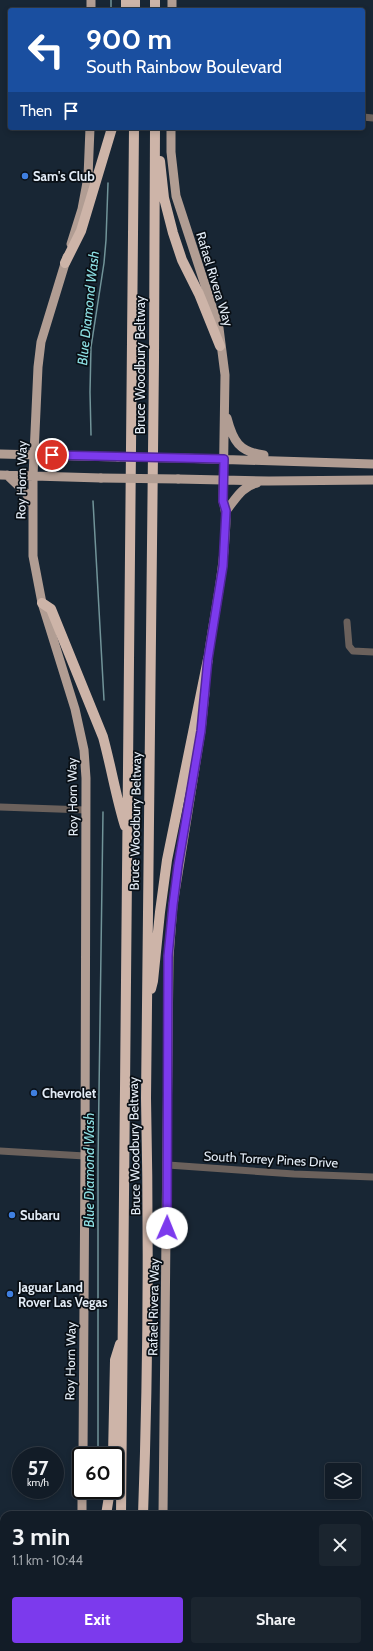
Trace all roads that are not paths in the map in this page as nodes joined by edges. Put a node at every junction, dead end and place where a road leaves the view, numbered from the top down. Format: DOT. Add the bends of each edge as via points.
graph roads {
  1 [pos="90,130"];
  2 [pos="111,130"];
  3 [pos="134,130"];
  4 [pos="155,130"];
  5 [pos="160,130"];
  6 [pos="171,130"];
  7 [pos="65,263"];
  8 [pos="220,346"];
  9 [pos="224,405"];
  10 [pos="0,454"];
  11 [pos="34,455"];
  12 [pos="224,459"];
  13 [pos="329,463"];
  14 [pos="373,464"];
  15 [pos="4,475"];
  16 [pos="33,476"];
  17 [pos="224,480"];
  18 [pos="373,480"];
  19 [pos="268,481"];
  20 [pos="33,507"];
  21 [pos="226,511"];
  22 [pos="42,603"];
  23 [pos="347,622"];
  24 [pos="373,652"];
  25 [pos="208,659"];
  26 [pos="0,807"];
  27 [pos="86,810"];
  28 [pos="128,836"];
  29 [pos="146,1002"];
  30 [pos="0,1151"];
  31 [pos="85,1156"];
  32 [pos="168,1165"];
  33 [pos="373,1177"];
  34 [pos="124,1330"];
  35 [pos="83,1447"];
  36 [pos="113,1447"];
  37 [pos="146,1450"];
  38 [pos="82,1499"];
  39 [pos="109,1499"];
  40 [pos="82,1511"];
  41 [pos="107,1511"];
  42 [pos="121,1511"];
  43 [pos="143,1511"];
  44 [pos="149,1511"];
  45 [pos="164,1511"];
  1 -- 7 [label="main road, Roy Horn Way" via="86,188"];
  2 -- 7 [label="highway" via="80,231"];
  3 -- 28 [label="highway, Bruce Woodbury Beltway"];
  4 -- 29 [label="highway, Bruce Woodbury Beltway"];
  5 -- 8 [label="highway" via="162,181 168,218 182,260"];
  6 -- 8 [label="main road, Rafael Rivera Way" via="176,196 219,328"];
  7 -- 11 [label="main road, Roy Horn Way" via="40,348"];
  8 -- 9 [label="main road, Rafael Rivera Way" via="225,375"];
  9 -- 12 [label="main road, Rafael Rivera Way"];
  9 -- 13 [label="main road" via="235,440 250,453 304,457"];
  10 -- 11 [label="main road"];
  11 -- 12 [label="main road, bridge"];
  11 -- 16 [label="main road, Roy Horn Way"];
  12 -- 13 [label="main road"];
  12 -- 17 [label="main road, Rafael Rivera Way"];
  13 -- 14 [label="main road"];
  15 -- 16 [label="main road"];
  15 -- 20 [label="main road" via="26,493"];
  16 -- 17 [label="main road, bridge"];
  16 -- 20 [label="main road, Roy Horn Way"];
  17 -- 19 [label="main road"];
  17 -- 21 [label="main road, Rafael Rivera Way" via="223,501"];
  18 -- 19 [label="main road"];
  19 -- 21 [label="main road" via="249,486 238,495"];
  20 -- 22 [label="main road, Roy Horn Way" via="33,556"];
  21 -- 25 [label="main road, Rafael Rivera Way" via="223,566"];
  22 -- 27 [label="main road, Roy Horn Way" via="75,709 86,778"];
  22 -- 28 [label="highway" via="51,609 103,737 114,789"];
  23 -- 24 [label="street" via="349,646 353,651"];
  25 -- 29 [label="highway" via="167,860 153,981"];
  25 -- 32 [label="main road, Rafael Rivera Way" via="201,731 178,866 169,950"];
  26 -- 27 [label="street"];
  27 -- 31 [label="main road, Roy Horn Way"];
  28 -- 34 [label="highway, Bruce Woodbury Beltway"];
  29 -- 37 [label="highway, Bruce Woodbury Beltway"];
  30 -- 31 [label="street"];
  31 -- 35 [label="main road, Roy Horn Way"];
  32 -- 33 [label="street, South Torrey Pines Drive"];
  32 -- 45 [label="main road, Rafael Rivera Way"];
  34 -- 36 [label="highway" via="115,1360"];
  34 -- 42 [label="highway, Bruce Woodbury Beltway"];
  37 -- 43 [label="highway, Bruce Woodbury Beltway"];
  37 -- 44 [label="highway"];
  38 -- 40 [label="main road"];
  39 -- 41 [label="highway"];
}
